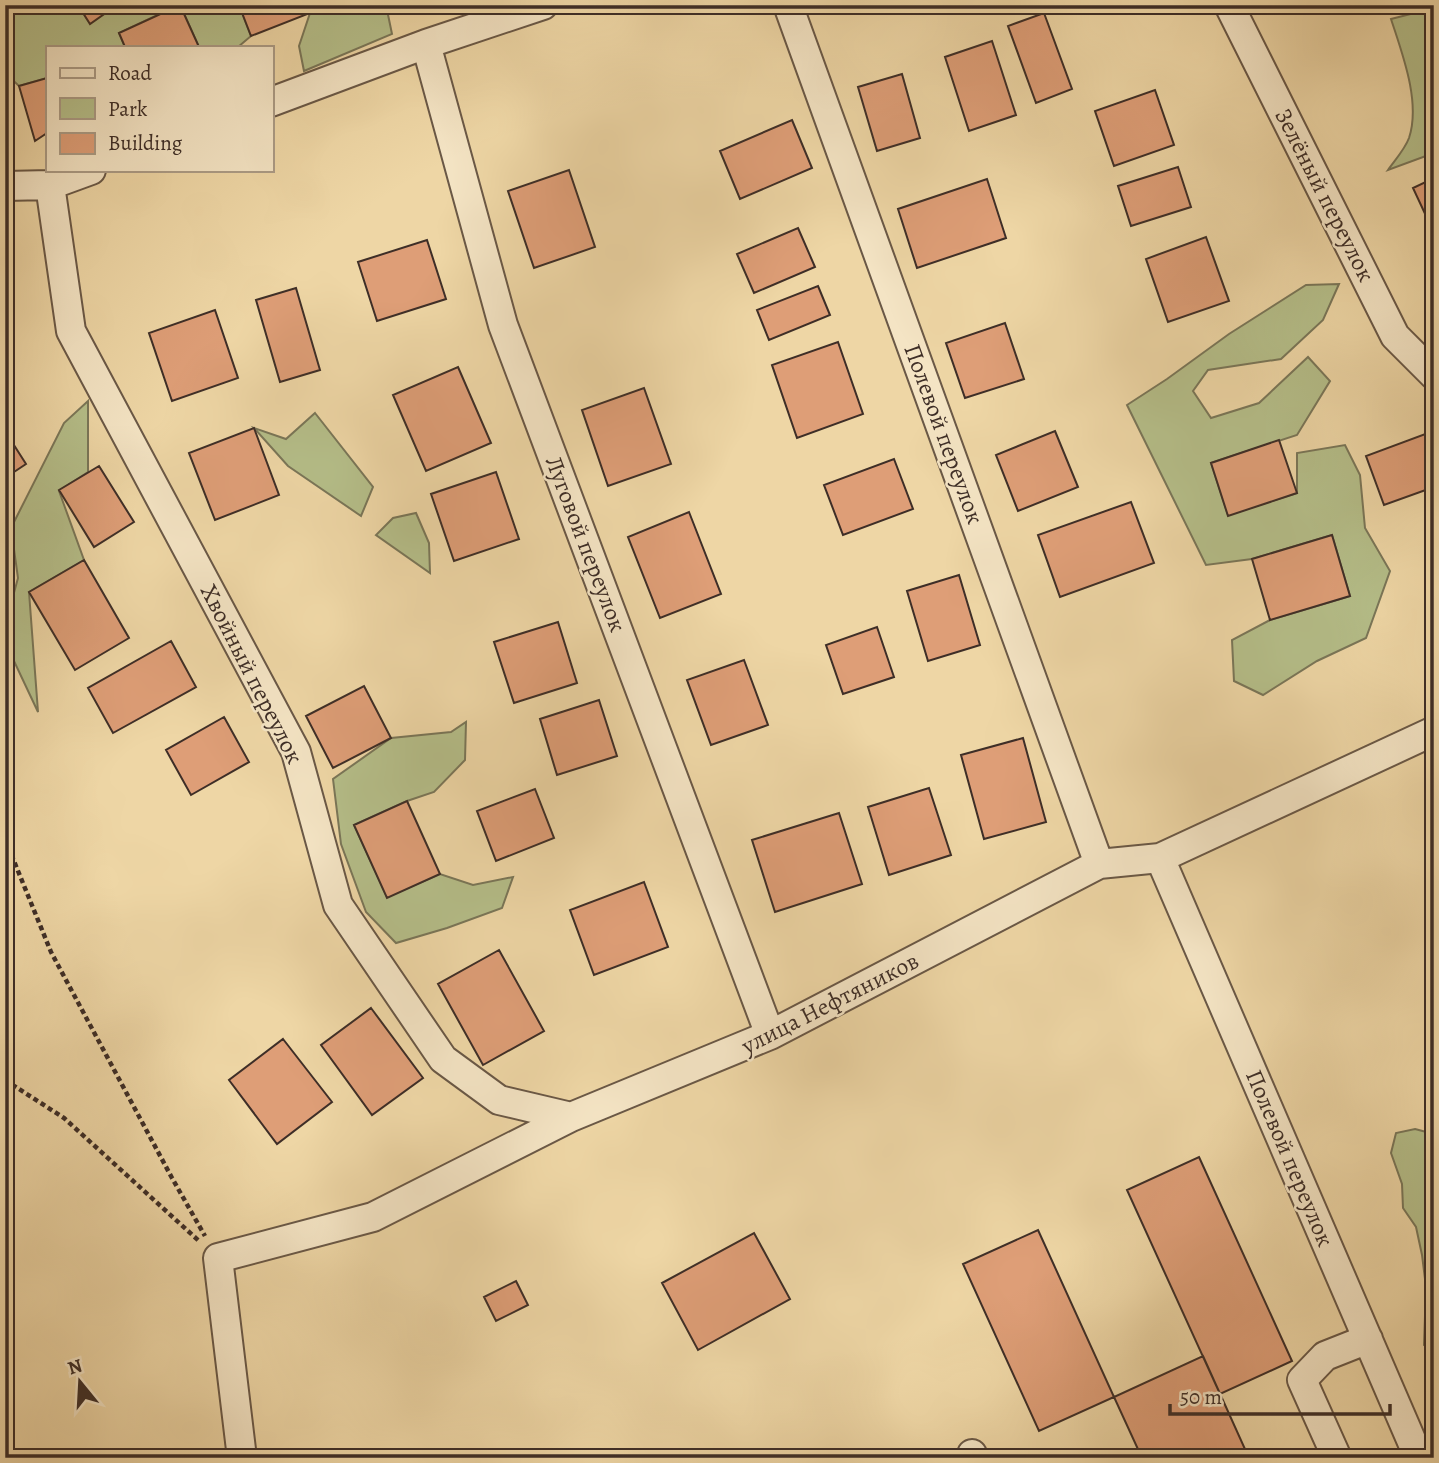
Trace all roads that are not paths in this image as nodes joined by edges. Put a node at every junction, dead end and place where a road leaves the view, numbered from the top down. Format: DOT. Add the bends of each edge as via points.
graph roads {
  1 [pos="543,5"];
  2 [pos="788,5"];
  3 [pos="1229,5"];
  4 [pos="426,44"];
  5 [pos="273,102"];
  6 [pos="86,172"];
  7 [pos="50,185"];
  8 [pos="5,187"];
  9 [pos="1434,375"];
  10 [pos="1434,731"];
  11 [pos="1160,858"];
  12 [pos="1099,864"];
  13 [pos="770,1035"];
  14 [pos="571,1117"];
  15 [pos="1368,1339"];
  16 [pos="242,1458"];
  17 [pos="1337,1458"];
  18 [pos="1419,1458"];
  1 -- 4 [label="street"];
  2 -- 12 [label="street, Полевой переулок"];
  3 -- 9 [label="street, Зелёный переулок" via="1395,335"];
  4 -- 5 [label="street"];
  4 -- 13 [label="street, Луговой переулок" via="503,325"];
  6 -- 7 [label="street"];
  7 -- 8 [label="street"];
  7 -- 14 [label="street, Хвойный переулок" via="71,331 296,752 338,905 443,1059 499,1100"];
  10 -- 11 [label="street, улица Нефтяников"];
  11 -- 12 [label="street, улица Нефтяников"];
  11 -- 15 [label="street, Полевой переулок"];
  12 -- 13 [label="street, улица Нефтяников"];
  13 -- 14 [label="street, улица Нефтяников"];
  14 -- 16 [label="street, улица Нефтяников" via="373,1217 218,1258"];
  15 -- 17 [label="street" via="1325,1356 1301,1380"];
  15 -- 18 [label="street, Полевой переулок"];
}
